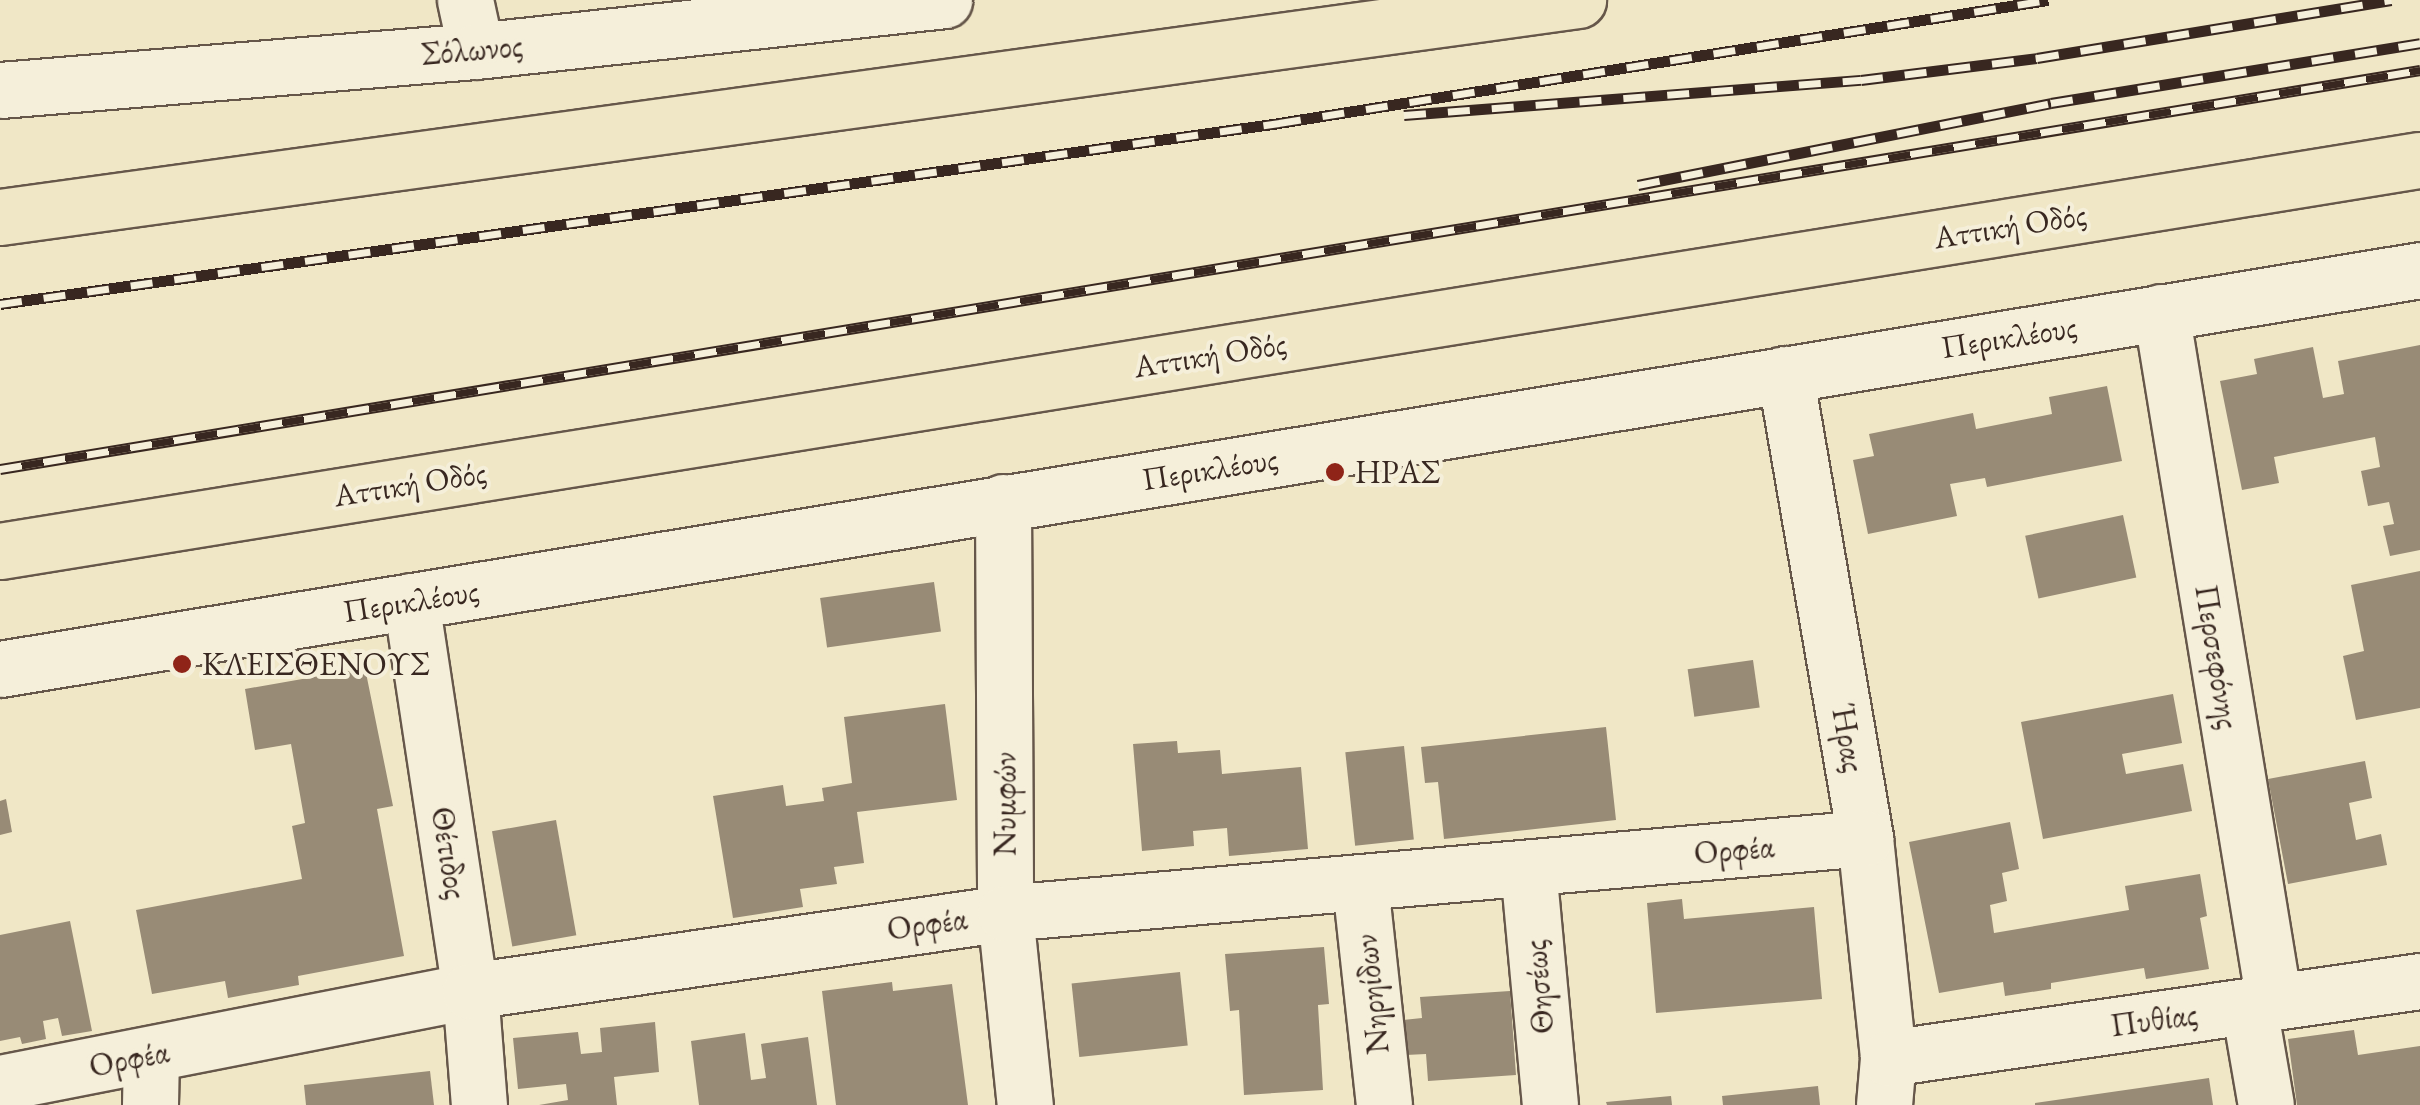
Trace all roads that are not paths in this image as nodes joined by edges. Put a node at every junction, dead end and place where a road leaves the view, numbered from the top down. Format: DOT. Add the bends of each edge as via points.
graph roads {
  1 [pos="944,0"];
  2 [pos="1578,0"];
  3 [pos="471,25"];
  4 [pos="0,90"];
  5 [pos="2420,160"];
  6 [pos="0,217"];
  7 [pos="2420,270"];
  8 [pos="2161,312"];
  9 [pos="1785,374"];
  10 [pos="1003,502"];
  11 [pos="0,550"];
  12 [pos="411,601"];
  13 [pos="0,669"];
  14 [pos="1865,838"];
  15 [pos="1528,868"];
  16 [pos="1360,884"];
  17 [pos="1006,913"];
  18 [pos="2420,981"];
  19 [pos="470,990"];
  20 [pos="2262,1004"];
  21 [pos="150,1080"];
  22 [pos="1886,1082"];
  23 [pos="0,1083"];
  24 [pos="479,1105"];
  25 [pos="1025,1105"];
  26 [pos="1384,1105"];
  27 [pos="1550,1105"];
  28 [pos="2266,1105"];
  1 -- 3 [label="street, Σόλωνος"];
  2 -- 6 [label="highway"];
  3 -- 4 [label="street, Σόλωνος"];
  5 -- 11 [label="highway, Αττική Οδός"];
  7 -- 8 [label="street, Περικλέους"];
  8 -- 9 [label="street, Περικλέους"];
  8 -- 20 [label="street, Περσεφόνης"];
  9 -- 10 [label="street, Περικλέους"];
  9 -- 14 [label="street, Ήρας"];
  10 -- 12 [label="street, Περικλέους"];
  10 -- 17 [label="street, Νυμφών"];
  12 -- 13 [label="street, Περικλέους"];
  12 -- 19 [label="street, Θέτιδος"];
  14 -- 15 [label="street, Ορφέα"];
  14 -- 22 [label="street, Ήρας"];
  15 -- 16 [label="street, Ορφέα"];
  15 -- 27 [label="street, Θησέως"];
  16 -- 17 [label="street, Ορφέα"];
  16 -- 26 [label="street, Νηρηίδων"];
  17 -- 19 [label="street, Ορφέα"];
  17 -- 25 [label="street, Νυμφών"];
  18 -- 20 [label="street, Πυθίας"];
  19 -- 21 [label="street, Ορφέα"];
  19 -- 24 [label="street, Θέτιδος"];
  20 -- 22 [label="street, Πυθίας"];
  20 -- 28 [label="street, Περσεφόνης"];
  21 -- 23 [label="street, Ορφέα"];
}
